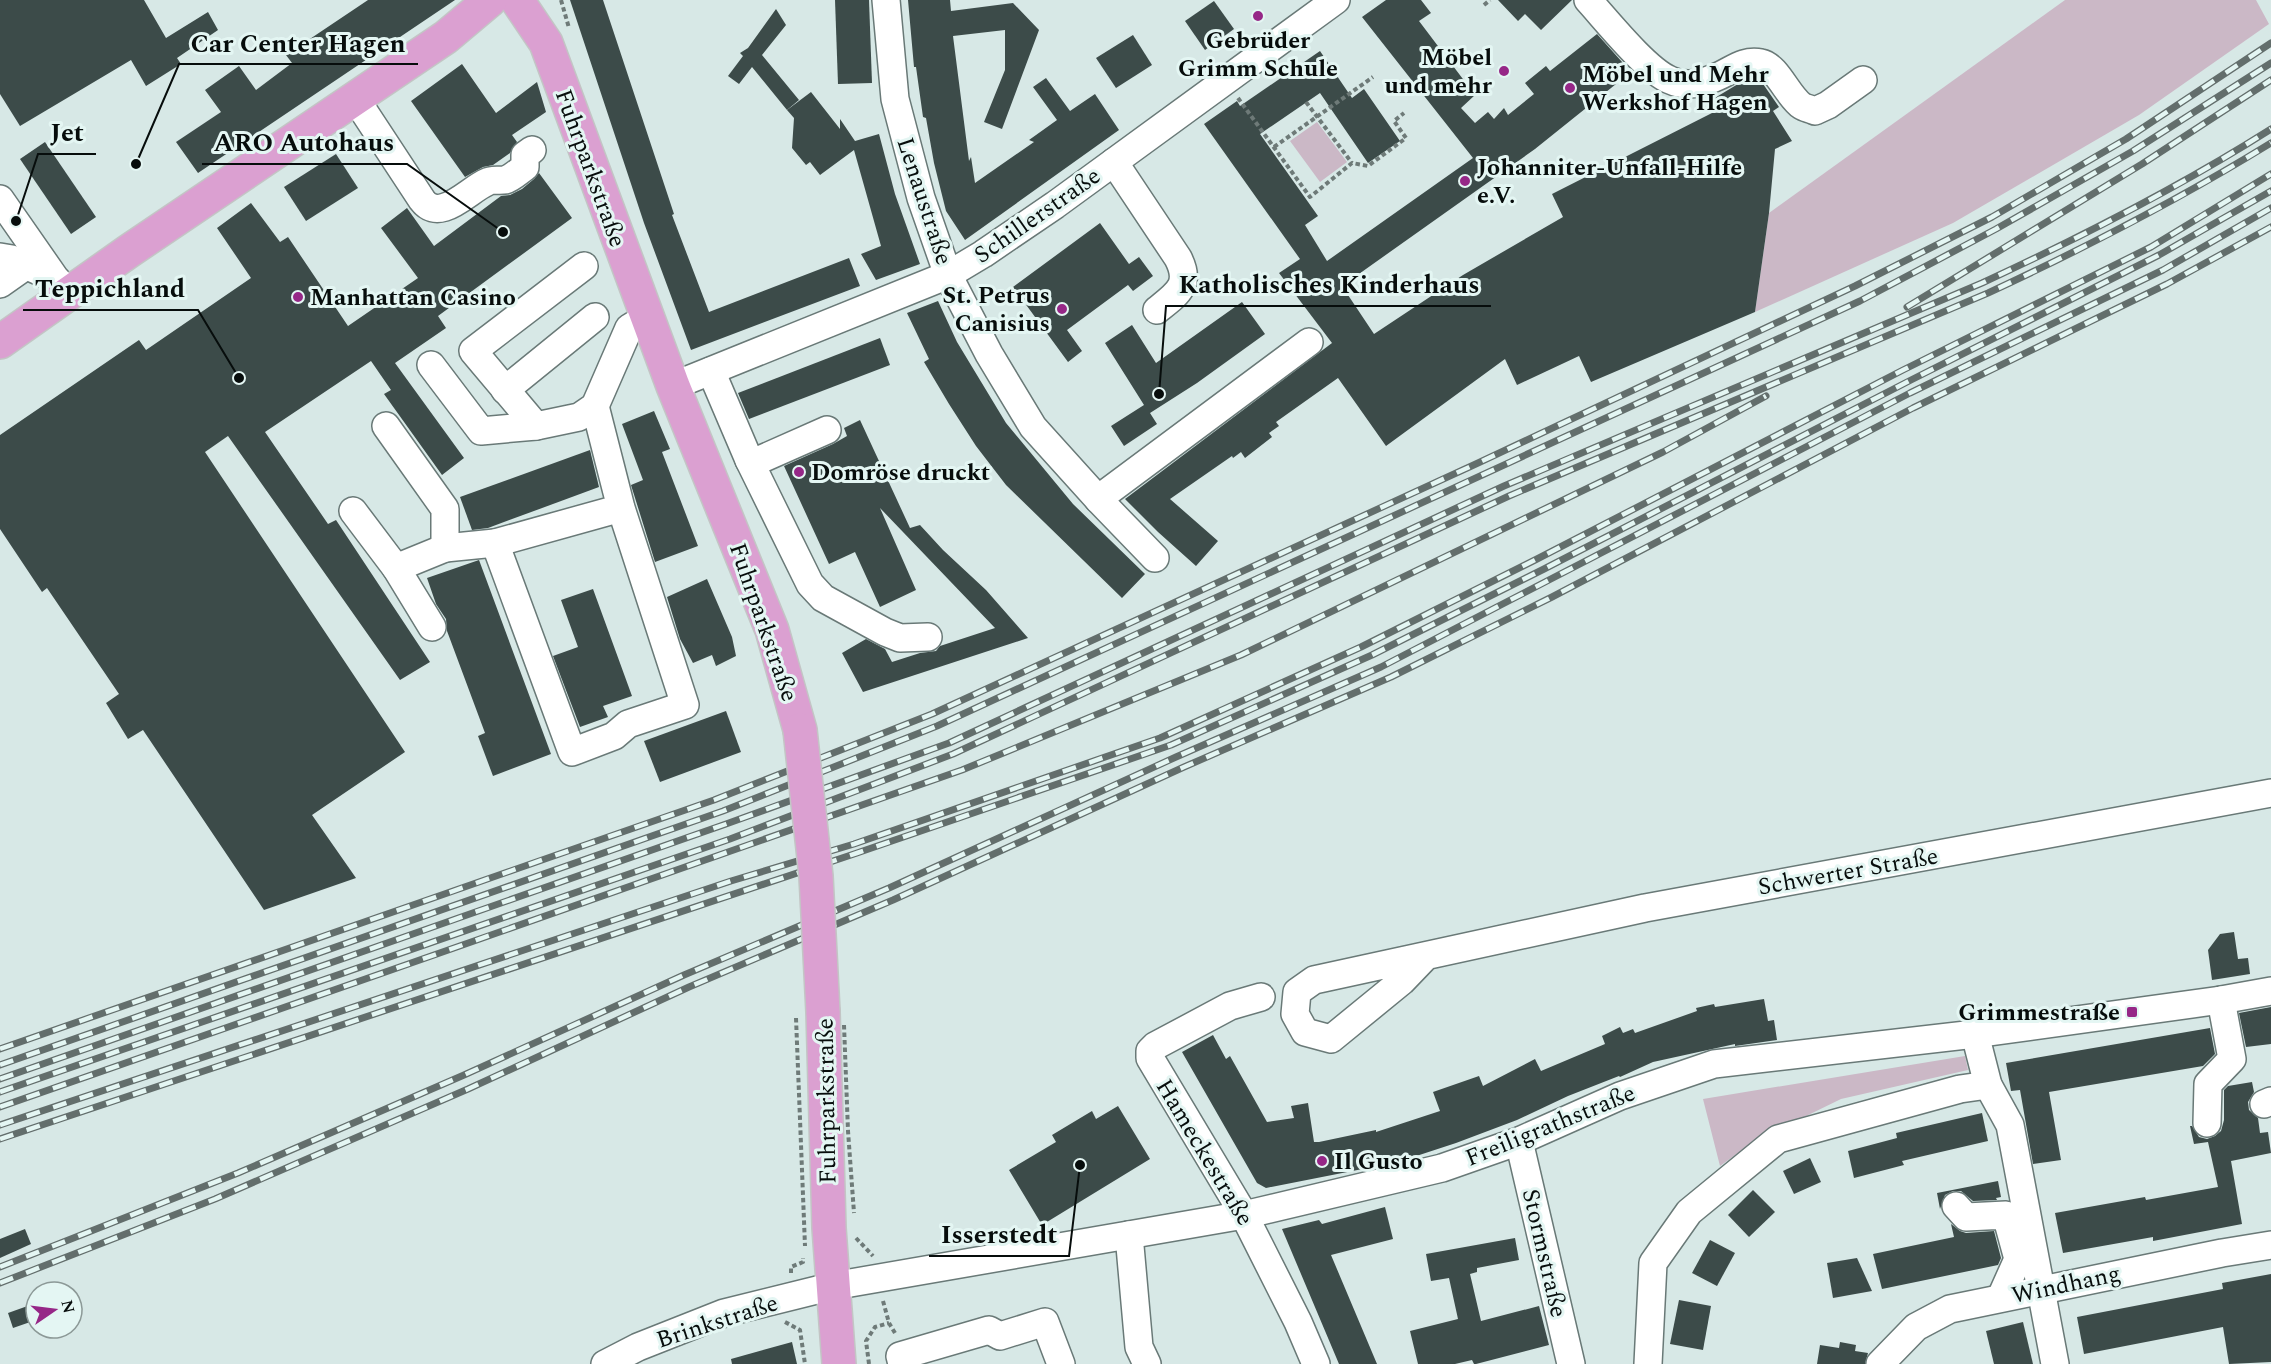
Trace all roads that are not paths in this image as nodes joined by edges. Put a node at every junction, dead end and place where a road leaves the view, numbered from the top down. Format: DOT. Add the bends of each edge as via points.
graph roads {
  1 [pos="490,0"];
  2 [pos="517,0"];
  3 [pos="886,0"];
  4 [pos="1336,0"];
  5 [pos="1588,0"];
  6 [pos="1863,80"];
  7 [pos="356,98"];
  8 [pos="532,150"];
  9 [pos="1114,162"];
  10 [pos="0,199"];
  11 [pos="10,262"];
  12 [pos="584,266"];
  13 [pos="948,275"];
  14 [pos="0,284"];
  15 [pos="62,286"];
  16 [pos="1157,310"];
  17 [pos="595,316"];
  18 [pos="647,317"];
  19 [pos="0,342"];
  20 [pos="1309,342"];
  21 [pos="431,365"];
  22 [pos="711,371"];
  23 [pos="673,386"];
  24 [pos="505,390"];
  25 [pos="594,406"];
  26 [pos="386,426"];
  27 [pos="537,426"];
  28 [pos="827,430"];
  29 [pos="749,460"];
  30 [pos="1098,499"];
  31 [pos="621,508"];
  32 [pos="353,511"];
  33 [pos="495,543"];
  34 [pos="445,548"];
  35 [pos="1155,558"];
  36 [pos="396,568"];
  37 [pos="432,627"];
  38 [pos="928,637"];
  39 [pos="2271,793"];
  40 [pos="1426,956"];
  41 [pos="2271,991"];
  42 [pos="1261,997"];
  43 [pos="2221,1000"];
  44 [pos="1975,1034"];
  45 [pos="1988,1085"];
  46 [pos="2207,1124"];
  47 [pos="1519,1141"];
  48 [pos="1956,1206"];
  49 [pos="1244,1215"];
  50 [pos="1129,1235"];
  51 [pos="2271,1245"];
  52 [pos="833,1286"];
  53 [pos="2042,1289"];
  54 [pos="2001,1297"];
  55 [pos="1138,1358"];
  56 [pos="905,1359"];
  57 [pos="605,1364"];
  58 [pos="839,1364"];
  59 [pos="1061,1364"];
  60 [pos="1316,1364"];
  61 [pos="1570,1364"];
  62 [pos="1648,1364"];
  63 [pos="1880,1364"];
  64 [pos="2055,1364"];
  1 -- 7 [label="main road" via="446,37"];
  2 -- 18 [label="main road, Fuhrparkstraße" via="546,43"];
  3 -- 13 [label="street, Lenaustraße" via="895,99 921,198"];
  4 -- 9 [label="street, Schillerstraße"];
  5 -- 6 [label="street" via="1639,55 1669,80 1690,85 1716,78 1736,66 1763,63 1801,105 1815,111"];
  7 -- 8 [label="street" via="426,206 433,209 450,205 488,181 507,180 525,167 525,155"];
  7 -- 15 [label="main road" via="129,251"];
  9 -- 13 [label="street, Schillerstraße" via="984,255"];
  9 -- 16 [label="street" via="1183,269 1178,294"];
  10 -- 15 [label="street"];
  11 -- 14 [label="street"];
  11 -- 15 [label="street"];
  12 -- 24 [label="street" via="473,351"];
  13 -- 22 [label="street, Schillerstraße"];
  13 -- 30 [label="street, Lenaustraße" via="1033,427"];
  15 -- 19 [label="main road"];
  17 -- 24 [label="street"];
  18 -- 23 [label="main road, Fuhrparkstraße"];
  18 -- 25 [label="street" via="629,328"];
  20 -- 30 [label="street"];
  21 -- 27 [label="street" via="481,431"];
  22 -- 23 [label="street, Schillerstraße"];
  22 -- 29 [label="street"];
  23 -- 52 [label="main road, Fuhrparkstraße, bridge" via="772,630 801,730 816,876 824,1012 848,1223"];
  24 -- 27 [label="street"];
  25 -- 27 [label="street" via="579,417"];
  25 -- 31 [label="street"];
  26 -- 34 [label="street" via="445,509"];
  28 -- 29 [label="street" via="757,461"];
  29 -- 38 [label="street" via="810,584 823,598 900,638"];
  30 -- 35 [label="street, Lenaustraße"];
  31 -- 33 [label="street"];
  31 -- 33 [label="street" via="684,705 628,724 614,736 572,752"];
  32 -- 36 [label="street"];
  33 -- 34 [label="street"];
  34 -- 36 [label="street"];
  36 -- 37 [label="street"];
  39 -- 40 [label="street, Schwerter Straße" via="1645,908"];
  41 -- 43 [label="street, Freiligrathstraße"];
  42 -- 49 [label="street, Hameckestraße" via="1230,1006 1155,1046 1149,1058"];
  43 -- 44 [label="street, Freiligrathstraße"];
  43 -- 46 [label="street" via="2232,1059 2208,1084"];
  44 -- 45 [label="street"];
  44 -- 47 [label="street, Freiligrathstraße" via="1714,1064 1620,1096"];
  45 -- 53 [label="street" via="2010,1125"];
  45 -- 62 [label="street" via="1960,1089 1778,1139 1689,1212 1653,1263"];
  47 -- 49 [label="street, Freiligrathstraße" via="1442,1168"];
  47 -- 61 [label="street, Stormstraße"];
  48 -- 54 [label="street" via="1966,1217 2006,1215 2018,1259"];
  49 -- 50 [label="street, Freiligrathstraße"];
  49 -- 60 [label="street, Hameckestraße"];
  50 -- 52 [label="street, Freiligrathstraße"];
  50 -- 55 [label="street"];
  51 -- 53 [label="street, Windhang"];
  52 -- 57 [label="street, Brinkstraße" via="724,1313"];
  52 -- 58 [label="main road, Fuhrparkstraße"];
  53 -- 54 [label="street, Windhang"];
  53 -- 64 [label="street"];
  54 -- 63 [label="street, Windhang" via="1950,1309 1916,1327"];
  56 -- 59 [label="street" via="989,1330 1000,1336 1045,1322"];
}
